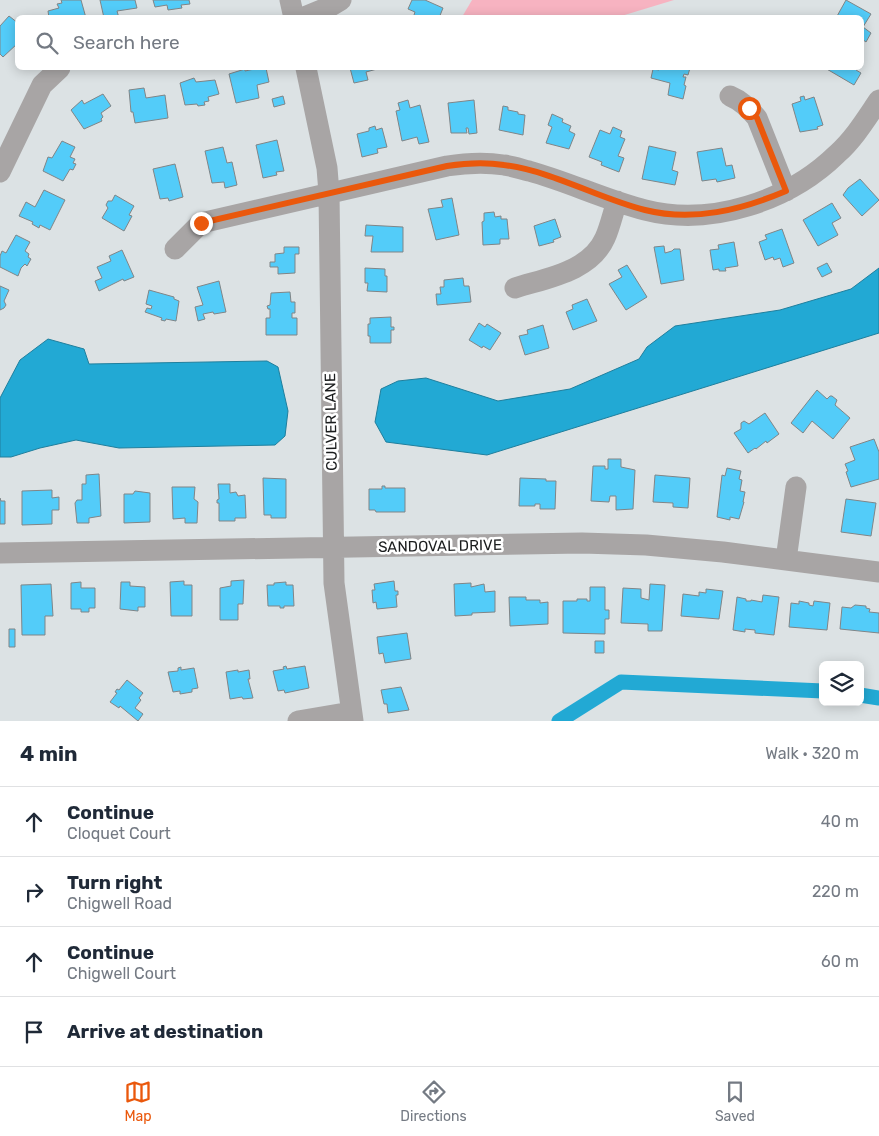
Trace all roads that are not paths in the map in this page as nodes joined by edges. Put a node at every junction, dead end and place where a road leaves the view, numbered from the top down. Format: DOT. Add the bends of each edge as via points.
graph roads {
  1 [pos="290,0"];
  2 [pos="341,0"];
  3 [pos="293,15"];
  4 [pos="309,15"];
  5 [pos="58,70"];
  6 [pos="306,70"];
  7 [pos="730,96"];
  8 [pos="879,100"];
  9 [pos="1,168"];
  10 [pos="786,191"];
  11 [pos="329,193"];
  12 [pos="617,201"];
  13 [pos="175,249"];
  14 [pos="515,288"];
  15 [pos="796,487"];
  16 [pos="333,548"];
  17 [pos="0,553"];
  18 [pos="786,560"];
  19 [pos="879,572"];
  20 [pos="352,716"];
  21 [pos="298,721"];
  1 -- 3 [label="street"];
  2 -- 4 [label="street"];
  5 -- 9 [label="street" via="42,85"];
  6 -- 11 [label="street, CULVER LANE" via="327,168"];
  7 -- 10 [label="street" via="749,108 757,118"];
  8 -- 10 [label="street" via="838,154"];
  10 -- 12 [label="street" via="757,203 703,214 670,214"];
  11 -- 12 [label="street" via="447,166 488,163 552,177"];
  11 -- 13 [label="street" via="201,223"];
  11 -- 16 [label="street, CULVER LANE"];
  12 -- 14 [label="street" via="605,240 591,258 570,271"];
  15 -- 18 [label="street"];
  16 -- 17 [label="street, SANDOVAL DRIVE"];
  16 -- 18 [label="street, SANDOVAL DRIVE" via="582,543 646,545"];
  16 -- 20 [label="street, CULVER LANE" via="334,584"];
  18 -- 19 [label="street, SANDOVAL DRIVE"];
  20 -- 21 [label="street"];
}
